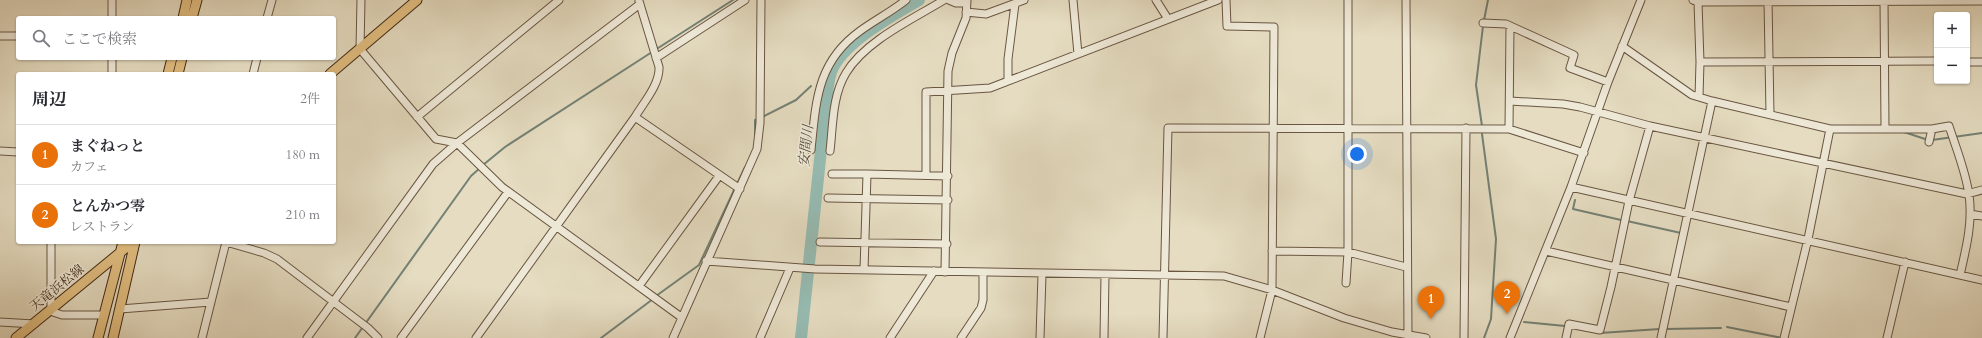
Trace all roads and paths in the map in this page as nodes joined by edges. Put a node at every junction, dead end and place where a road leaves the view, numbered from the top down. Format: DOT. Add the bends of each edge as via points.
graph roads {
  1 [pos="112,0"];
  2 [pos="187,0"];
  3 [pos="197,0"];
  4 [pos="272,0"];
  5 [pos="360,0"];
  6 [pos="418,0"];
  7 [pos="559,0"];
  8 [pos="745,0"];
  9 [pos="761,0"];
  10 [pos="906,0"];
  11 [pos="944,0"];
  12 [pos="948,0"];
  13 [pos="1024,0"];
  14 [pos="1073,0"];
  15 [pos="1156,0"];
  16 [pos="1218,0"];
  17 [pos="1226,0"];
  18 [pos="1348,0"];
  19 [pos="1406,0"];
  20 [pos="1641,0"];
  21 [pos="1884,0"];
  22 [pos="967,1"];
  23 [pos="1696,1"];
  24 [pos="1768,1"];
  25 [pos="1982,1"];
  26 [pos="639,2"];
  27 [pos="1015,4"];
  28 [pos="966,12"];
  29 [pos="112,16"];
  30 [pos="183,16"];
  31 [pos="193,16"];
  32 [pos="268,16"];
  33 [pos="1168,19"];
  34 [pos="1483,23"];
  35 [pos="1510,26"];
  36 [pos="0,36"];
  37 [pos="16,36"];
  38 [pos="1622,46"];
  39 [pos="360,49"];
  40 [pos="1078,54"];
  41 [pos="655,57"];
  42 [pos="112,60"];
  43 [pos="172,60"];
  44 [pos="182,60"];
  45 [pos="256,60"];
  46 [pos="1934,61"];
  47 [pos="1700,62"];
  48 [pos="1768,62"];
  49 [pos="1885,62"];
  50 [pos="1970,62"];
  51 [pos="1982,62"];
  52 [pos="112,72"];
  53 [pos="168,72"];
  54 [pos="178,72"];
  55 [pos="254,72"];
  56 [pos="332,72"];
  57 [pos="1008,81"];
  58 [pos="1608,82"];
  59 [pos="949,92"];
  60 [pos="1699,97"];
  61 [pos="1510,101"];
  62 [pos="1712,102"];
  63 [pos="1599,112"];
  64 [pos="1770,114"];
  65 [pos="418,117"];
  66 [pos="635,117"];
  67 [pos="1650,126"];
  68 [pos="1273,128"];
  69 [pos="1348,128"];
  70 [pos="1406,128"];
  71 [pos="1466,128"];
  72 [pos="1885,128"];
  73 [pos="1509,129"];
  74 [pos="1830,129"];
  75 [pos="1932,129"];
  76 [pos="1705,137"];
  77 [pos="1930,140"];
  78 [pos="458,143"];
  79 [pos="811,150"];
  80 [pos="0,151"];
  81 [pos="830,151"];
  82 [pos="16,152"];
  83 [pos="1584,153"];
  84 [pos="1822,163"];
  85 [pos="832,174"];
  86 [pos="867,174"];
  87 [pos="926,175"];
  88 [pos="719,176"];
  89 [pos="948,176"];
  90 [pos="1571,187"];
  91 [pos="740,189"];
  92 [pos="1982,190"];
  93 [pos="508,192"];
  94 [pos="1969,194"];
  95 [pos="828,198"];
  96 [pos="866,198"];
  97 [pos="948,200"];
  98 [pos="1629,201"];
  99 [pos="1689,214"];
  100 [pos="1970,214"];
  101 [pos="1982,216"];
  102 [pos="557,227"];
  103 [pos="1808,239"];
  104 [pos="820,242"];
  105 [pos="865,242"];
  106 [pos="51,244"];
  107 [pos="122,244"];
  108 [pos="132,244"];
  109 [pos="134,244"];
  110 [pos="226,244"];
  111 [pos="233,244"];
  112 [pos="947,244"];
  113 [pos="1546,250"];
  114 [pos="1272,251"];
  115 [pos="1348,252"];
  116 [pos="120,254"];
  117 [pos="706,261"];
  118 [pos="1905,262"];
  119 [pos="1614,266"];
  120 [pos="1406,267"];
  121 [pos="790,268"];
  122 [pos="864,270"];
  123 [pos="934,272"];
  124 [pos="945,272"];
  125 [pos="983,272"];
  126 [pos="1042,274"];
  127 [pos="1105,274"];
  128 [pos="1960,275"];
  129 [pos="1164,276"];
  130 [pos="1674,280"];
  131 [pos="1982,280"];
  132 [pos="1346,283"];
  133 [pos="639,286"];
  134 [pos="1272,290"];
  135 [pos="211,302"];
  136 [pos="332,302"];
  137 [pos="1791,307"];
  138 [pos="51,309"];
  139 [pos="120,309"];
  140 [pos="104,314"];
  141 [pos="682,317"];
  142 [pos="0,322"];
  143 [pos="34,324"];
  144 [pos="1390,335"];
  145 [pos="1408,335"];
  146 [pos="16,338"];
  147 [pos="98,338"];
  148 [pos="113,338"];
  149 [pos="202,338"];
  150 [pos="307,338"];
  151 [pos="378,338"];
  152 [pos="401,338"];
  153 [pos="476,338"];
  154 [pos="673,338"];
  155 [pos="760,338"];
  156 [pos="890,338"];
  157 [pos="961,338"];
  158 [pos="1040,338"];
  159 [pos="1104,338"];
  160 [pos="1163,338"];
  161 [pos="1260,338"];
  162 [pos="1426,338"];
  163 [pos="1464,338"];
  164 [pos="1510,338"];
  165 [pos="1566,338"];
  166 [pos="1661,338"];
  167 [pos="1784,338"];
  168 [pos="1887,338"];
  1 -- 29 [label="street"];
  2 -- 30 [label="main road"];
  3 -- 31 [label="main road"];
  4 -- 32 [label="street"];
  5 -- 39 [label="street"];
  6 -- 39 [label="main road"];
  7 -- 65 [label="street"];
  8 -- 41 [label="street"];
  9 -- 91 [label="street" via="760,123 757,149"];
  10 -- 79 [label="street" via="840,48 826,70 818,89"];
  11 -- 81 [label="street" via="874,43 856,60 846,74 834,110"];
  12 -- 22 [label="street" via="956,3"];
  13 -- 27 [label="street"];
  14 -- 40 [label="street"];
  15 -- 33 [label="street"];
  16 -- 33 [label="street"];
  17 -- 68 [label="street" via="1227,26 1274,28"];
  18 -- 69 [label="street"];
  19 -- 70 [label="street"];
  20 -- 38 [label="street"];
  21 -- 24 [label="street"];
  21 -- 25 [label="street"];
  21 -- 49 [label="street"];
  22 -- 28 [label="street"];
  23 -- 24 [label="street"];
  23 -- 47 [label="street"];
  24 -- 48 [label="street"];
  26 -- 41 [label="street"];
  26 -- 78 [label="street"];
  27 -- 28 [label="street" via="986,14"];
  27 -- 57 [label="street"];
  28 -- 59 [label="street" via="962,33 952,53 948,71"];
  33 -- 40 [label="street"];
  34 -- 35 [label="street"];
  35 -- 58 [label="street" via="1574,55 1570,68"];
  35 -- 61 [label="street"];
  36 -- 37 [label="street"];
  38 -- 58 [label="street"];
  38 -- 60 [label="street" via="1664,77"];
  39 -- 56 [label="main road"];
  39 -- 65 [label="street"];
  40 -- 57 [label="street"];
  41 -- 66 [label="street" via="659,73 656,83"];
  42 -- 52 [label="street"];
  43 -- 53 [label="main road"];
  44 -- 54 [label="main road"];
  45 -- 55 [label="street"];
  46 -- 49 [label="street"];
  47 -- 48 [label="street"];
  47 -- 60 [label="street"];
  48 -- 49 [label="street"];
  48 -- 64 [label="street"];
  49 -- 72 [label="street"];
  50 -- 51 [label="street"];
  57 -- 59 [label="street" via="990,88"];
  58 -- 63 [label="street"];
  59 -- 87 [label="street" via="926,92"];
  59 -- 89 [label="street"];
  60 -- 62 [label="street"];
  61 -- 63 [label="street" via="1563,104"];
  61 -- 73 [label="street"];
  62 -- 64 [label="street"];
  62 -- 76 [label="street"];
  63 -- 67 [label="street"];
  63 -- 83 [label="street"];
  64 -- 74 [label="street"];
  65 -- 78 [label="street" via="436,139"];
  66 -- 88 [label="street"];
  66 -- 102 [label="street"];
  67 -- 76 [label="street"];
  67 -- 98 [label="street"];
  68 -- 69 [label="street"];
  68 -- 114 [label="street"];
  68 -- 129 [label="street" via="1168,128"];
  69 -- 70 [label="street"];
  69 -- 115 [label="street"];
  70 -- 71 [label="street"];
  70 -- 120 [label="street"];
  71 -- 73 [label="street"];
  71 -- 163 [label="street"];
  72 -- 74 [label="street"];
  72 -- 75 [label="street"];
  73 -- 83 [label="street"];
  74 -- 84 [label="street"];
  75 -- 77 [label="street"];
  75 -- 94 [label="street" via="1949,126"];
  76 -- 84 [label="street"];
  76 -- 99 [label="street"];
  78 -- 93 [label="street"];
  78 -- 136 [label="street" via="434,164"];
  80 -- 82 [label="street"];
  83 -- 90 [label="street"];
  84 -- 94 [label="street"];
  84 -- 103 [label="street"];
  85 -- 86 [label="street"];
  86 -- 87 [label="street"];
  86 -- 96 [label="street"];
  87 -- 89 [label="street"];
  88 -- 91 [label="street"];
  88 -- 133 [label="street"];
  89 -- 97 [label="street"];
  90 -- 98 [label="street"];
  90 -- 113 [label="street"];
  91 -- 117 [label="street"];
  92 -- 94 [label="street"];
  93 -- 102 [label="street"];
  93 -- 152 [label="street"];
  94 -- 100 [label="street"];
  95 -- 96 [label="street"];
  96 -- 97 [label="street"];
  96 -- 105 [label="street"];
  97 -- 112 [label="street"];
  98 -- 99 [label="street"];
  98 -- 119 [label="street"];
  99 -- 103 [label="street"];
  99 -- 130 [label="street"];
  100 -- 101 [label="street"];
  100 -- 128 [label="street" via="1968,240"];
  102 -- 133 [label="street"];
  102 -- 153 [label="street"];
  103 -- 118 [label="street"];
  103 -- 137 [label="street"];
  104 -- 105 [label="street"];
  105 -- 112 [label="street"];
  105 -- 122 [label="street"];
  106 -- 138 [label="street"];
  107 -- 116 [label="main road"];
  108 -- 116 [label="main road, 天竜浜松線"];
  109 -- 139 [label="main road"];
  110 -- 135 [label="street"];
  111 -- 136 [label="street" via="277,259"];
  112 -- 124 [label="street"];
  113 -- 119 [label="street"];
  113 -- 164 [label="street"];
  114 -- 115 [label="street"];
  114 -- 134 [label="street"];
  115 -- 120 [label="street"];
  115 -- 132 [label="street"];
  116 -- 138 [label="main road, 天竜浜松線"];
  116 -- 140 [label="main road"];
  117 -- 121 [label="street"];
  117 -- 141 [label="street"];
  118 -- 128 [label="street"];
  118 -- 168 [label="street"];
  119 -- 130 [label="street"];
  119 -- 165 [label="street" via="1600,330 1569,324"];
  120 -- 145 [label="street"];
  121 -- 122 [label="street"];
  121 -- 155 [label="street"];
  122 -- 123 [label="street"];
  123 -- 124 [label="street"];
  123 -- 156 [label="street"];
  124 -- 125 [label="street"];
  125 -- 126 [label="street"];
  125 -- 157 [label="street" via="984,300"];
  126 -- 127 [label="street"];
  126 -- 158 [label="street"];
  127 -- 129 [label="street"];
  127 -- 159 [label="street"];
  128 -- 131 [label="street"];
  129 -- 134 [label="street" via="1224,276"];
  129 -- 160 [label="street"];
  130 -- 137 [label="street"];
  130 -- 166 [label="street"];
  133 -- 141 [label="street"];
  134 -- 144 [label="street"];
  134 -- 161 [label="street"];
  135 -- 139 [label="street"];
  135 -- 149 [label="street"];
  136 -- 150 [label="street"];
  136 -- 151 [label="street"];
  137 -- 167 [label="street"];
  138 -- 140 [label="street" via="56,314"];
  138 -- 143 [label="main road, 天竜浜松線"];
  139 -- 148 [label="main road"];
  140 -- 147 [label="main road"];
  141 -- 154 [label="street"];
  142 -- 143 [label="street"];
  143 -- 146 [label="main road, 天竜浜松線"];
  144 -- 145 [label="street"];
  145 -- 162 [label="street"];
}
